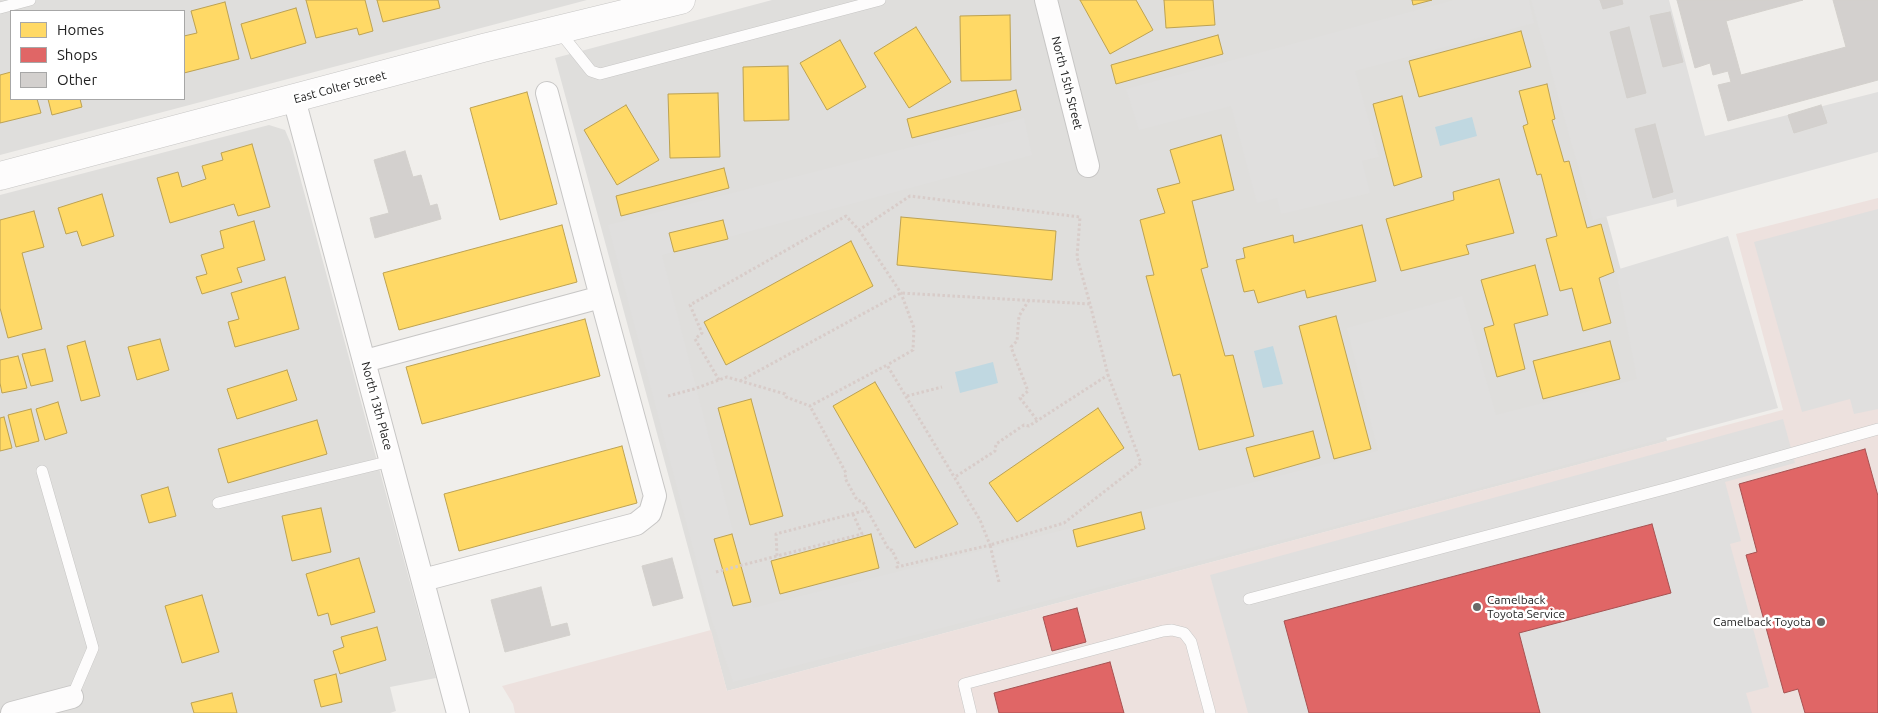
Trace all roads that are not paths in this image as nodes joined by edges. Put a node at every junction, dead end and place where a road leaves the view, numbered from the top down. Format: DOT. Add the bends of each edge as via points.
graph roads {
  1 [pos="30,0"];
  2 [pos="681,0"];
  3 [pos="880,0"];
  4 [pos="1046,0"];
  5 [pos="0,8"];
  6 [pos="558,30"];
  7 [pos="546,93"];
  8 [pos="294,99"];
  9 [pos="1088,166"];
  10 [pos="0,176"];
  11 [pos="601,297"];
  12 [pos="365,361"];
  13 [pos="1878,430"];
  14 [pos="391,460"];
  15 [pos="42,471"];
  16 [pos="218,503"];
  17 [pos="423,580"];
  18 [pos="1249,599"];
  19 [pos="72,696"];
  20 [pos="12,713"];
  21 [pos="458,713"];
  22 [pos="971,713"];
  23 [pos="1210,713"];
  1 -- 5 [label="lane"];
  2 -- 6 [label="street, East Colter Street"];
  3 -- 6 [label="lane" via="600,74 591,71"];
  4 -- 9 [label="street, North 15th Street"];
  6 -- 8 [label="street, East Colter Street"];
  7 -- 11 [label="street"];
  8 -- 10 [label="street, East Colter Street"];
  8 -- 12 [label="street, North 13th Place"];
  11 -- 12 [label="street"];
  11 -- 17 [label="street" via="655,496 650,512 636,524"];
  12 -- 14 [label="street, North 13th Place"];
  13 -- 18 [label="lane"];
  14 -- 16 [label="lane"];
  14 -- 17 [label="street, North 13th Place"];
  15 -- 19 [label="lane" via="92,648"];
  17 -- 21 [label="street, North 13th Place"];
  19 -- 20 [label="street"];
  22 -- 23 [label="lane" via="964,684 1172,630 1184,633 1191,642"];
}
